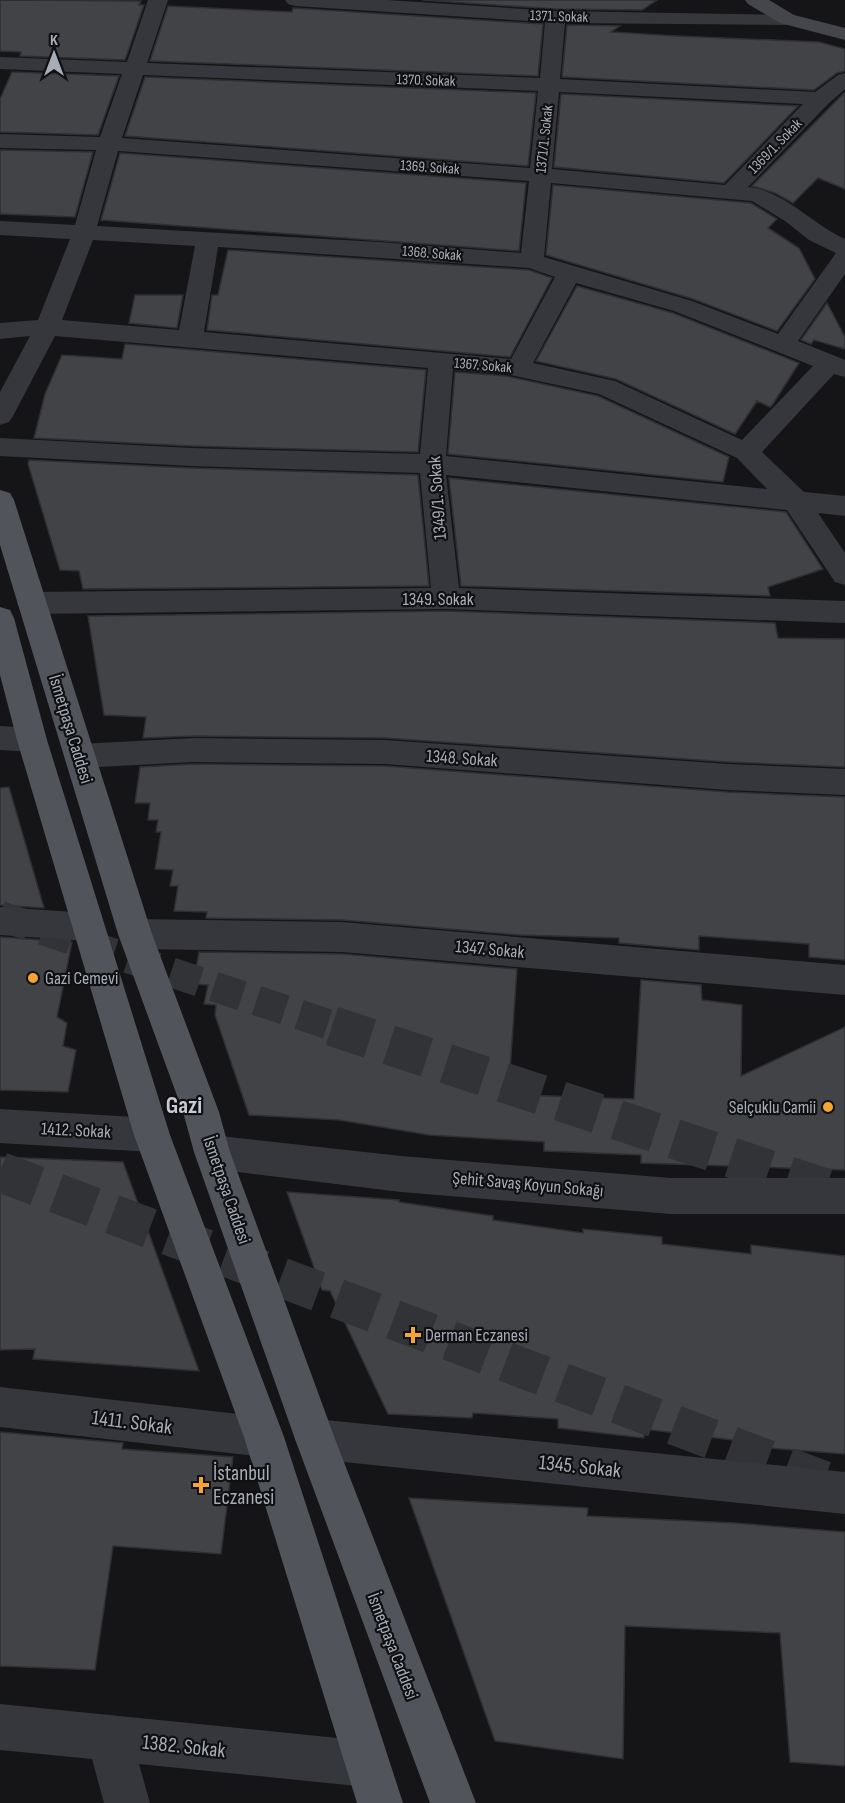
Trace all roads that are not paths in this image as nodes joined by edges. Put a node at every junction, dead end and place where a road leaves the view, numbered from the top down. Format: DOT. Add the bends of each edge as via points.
graph roads {
  1 [pos="158,0"];
  2 [pos="295,0"];
  3 [pos="708,0"];
  4 [pos="755,0"];
  5 [pos="556,17"];
  6 [pos="787,19"];
  7 [pos="845,34"];
  8 [pos="0,63"];
  9 [pos="134,69"];
  10 [pos="845,79"];
  11 [pos="550,85"];
  12 [pos="820,99"];
  13 [pos="0,141"];
  14 [pos="109,144"];
  15 [pos="540,175"];
  16 [pos="731,192"];
  17 [pos="0,228"];
  18 [pos="84,231"];
  19 [pos="208,239"];
  20 [pos="845,248"];
  21 [pos="845,257"];
  22 [pos="532,261"];
  23 [pos="569,274"];
  24 [pos="47,327"];
  25 [pos="0,331"];
  26 [pos="190,339"];
  27 [pos="783,344"];
  28 [pos="441,361"];
  29 [pos="838,365"];
  30 [pos="518,368"];
  31 [pos="0,416"];
  32 [pos="0,447"];
  33 [pos="746,452"];
  34 [pos="432,464"];
  35 [pos="0,500"];
  36 [pos="795,500"];
  37 [pos="845,506"];
  38 [pos="845,575"];
  39 [pos="446,598"];
  40 [pos="15,610"];
  41 [pos="845,612"];
  42 [pos="0,738"];
  43 [pos="32,740"];
  44 [pos="79,756"];
  45 [pos="845,782"];
  46 [pos="0,921"];
  47 [pos="87,927"];
  48 [pos="135,934"];
  49 [pos="845,981"];
  50 [pos="0,1126"];
  51 [pos="152,1135"];
  52 [pos="212,1152"];
  53 [pos="845,1196"];
  54 [pos="0,1407"];
  55 [pos="264,1437"];
  56 [pos="315,1439"];
  57 [pos="845,1493"];
  58 [pos="0,1727"];
  59 [pos="109,1738"];
  60 [pos="374,1784"];
  61 [pos="127,1803"];
  62 [pos="453,1803"];
  1 -- 9 [label="street"];
  2 -- 5 [label="street, 1371. Sokak"];
  3 -- 6 [label="street"];
  4 -- 6 [label="street"];
  5 -- 6 [label="street, 1371. Sokak"];
  5 -- 11 [label="street, 1371/1. Sokak"];
  6 -- 7 [label="street"];
  8 -- 9 [label="street, 1370. Sokak"];
  9 -- 11 [label="street, 1370. Sokak"];
  9 -- 14 [label="street"];
  10 -- 12 [label="street"];
  11 -- 12 [label="street, 1370. Sokak"];
  11 -- 15 [label="street, 1371/1. Sokak"];
  12 -- 16 [label="street, 1369/1. Sokak"];
  13 -- 14 [label="street, 1369. Sokak"];
  14 -- 15 [label="street, 1369. Sokak"];
  14 -- 18 [label="street"];
  15 -- 16 [label="street, 1369. Sokak"];
  15 -- 22 [label="street, 1371/1. Sokak"];
  16 -- 20 [label="street, 1369. Sokak" via="758,195 817,236"];
  17 -- 18 [label="street, 1368. Sokak"];
  18 -- 19 [label="street, 1368. Sokak"];
  18 -- 24 [label="street"];
  19 -- 22 [label="street, 1368. Sokak"];
  19 -- 26 [label="street"];
  21 -- 27 [label="street"];
  22 -- 23 [label="street, 1368. Sokak"];
  23 -- 27 [label="street, 1368. Sokak" via="683,306"];
  23 -- 30 [label="street"];
  24 -- 25 [label="street, 1367. Sokak"];
  24 -- 26 [label="street, 1367. Sokak"];
  24 -- 31 [label="street"];
  26 -- 28 [label="street, 1367. Sokak"];
  27 -- 29 [label="street, 1368. Sokak"];
  28 -- 30 [label="street, 1367. Sokak"];
  28 -- 34 [label="street, 1349/1. Sokak"];
  29 -- 33 [label="street"];
  30 -- 33 [label="street, 1367. Sokak" via="606,387"];
  32 -- 34 [label="street" via="202,458"];
  33 -- 36 [label="street, 1367. Sokak"];
  34 -- 36 [label="street"];
  34 -- 39 [label="street, 1349/1. Sokak"];
  35 -- 40 [label="main road, İsmetpaşa Caddesi"];
  36 -- 37 [label="street"];
  36 -- 38 [label="street, 1367. Sokak"];
  39 -- 40 [label="street, 1349. Sokak"];
  39 -- 41 [label="street, 1349. Sokak"];
  40 -- 43 [label="main road, İsmetpaşa Caddesi"];
  40 -- 44 [label="main road, İsmetpaşa Caddesi"];
  42 -- 43 [label="street"];
  43 -- 47 [label="main road, İsmetpaşa Caddesi"];
  44 -- 45 [label="street, 1348. Sokak" via="194,750 385,752"];
  44 -- 48 [label="main road, İsmetpaşa Caddesi"];
  46 -- 47 [label="street"];
  47 -- 48 [label="main road"];
  47 -- 51 [label="main road, İsmetpaşa Caddesi"];
  48 -- 49 [label="street, 1347. Sokak" via="342,937"];
  48 -- 52 [label="main road, İsmetpaşa Caddesi"];
  50 -- 51 [label="street, 1412. Sokak"];
  51 -- 55 [label="main road, İsmetpaşa Caddesi"];
  52 -- 53 [label="street, Şehit Savaş Koyun Sokağı" via="401,1174 671,1196"];
  52 -- 56 [label="main road, İsmetpaşa Caddesi"];
  54 -- 55 [label="street, 1411. Sokak"];
  55 -- 56 [label="main road"];
  55 -- 60 [label="main road, İsmetpaşa Caddesi"];
  56 -- 57 [label="street, 1345. Sokak"];
  56 -- 62 [label="main road, İsmetpaşa Caddesi"];
  58 -- 59 [label="street, 1382. Sokak"];
  59 -- 60 [label="street, 1382. Sokak"];
  59 -- 61 [label="street"];
}
